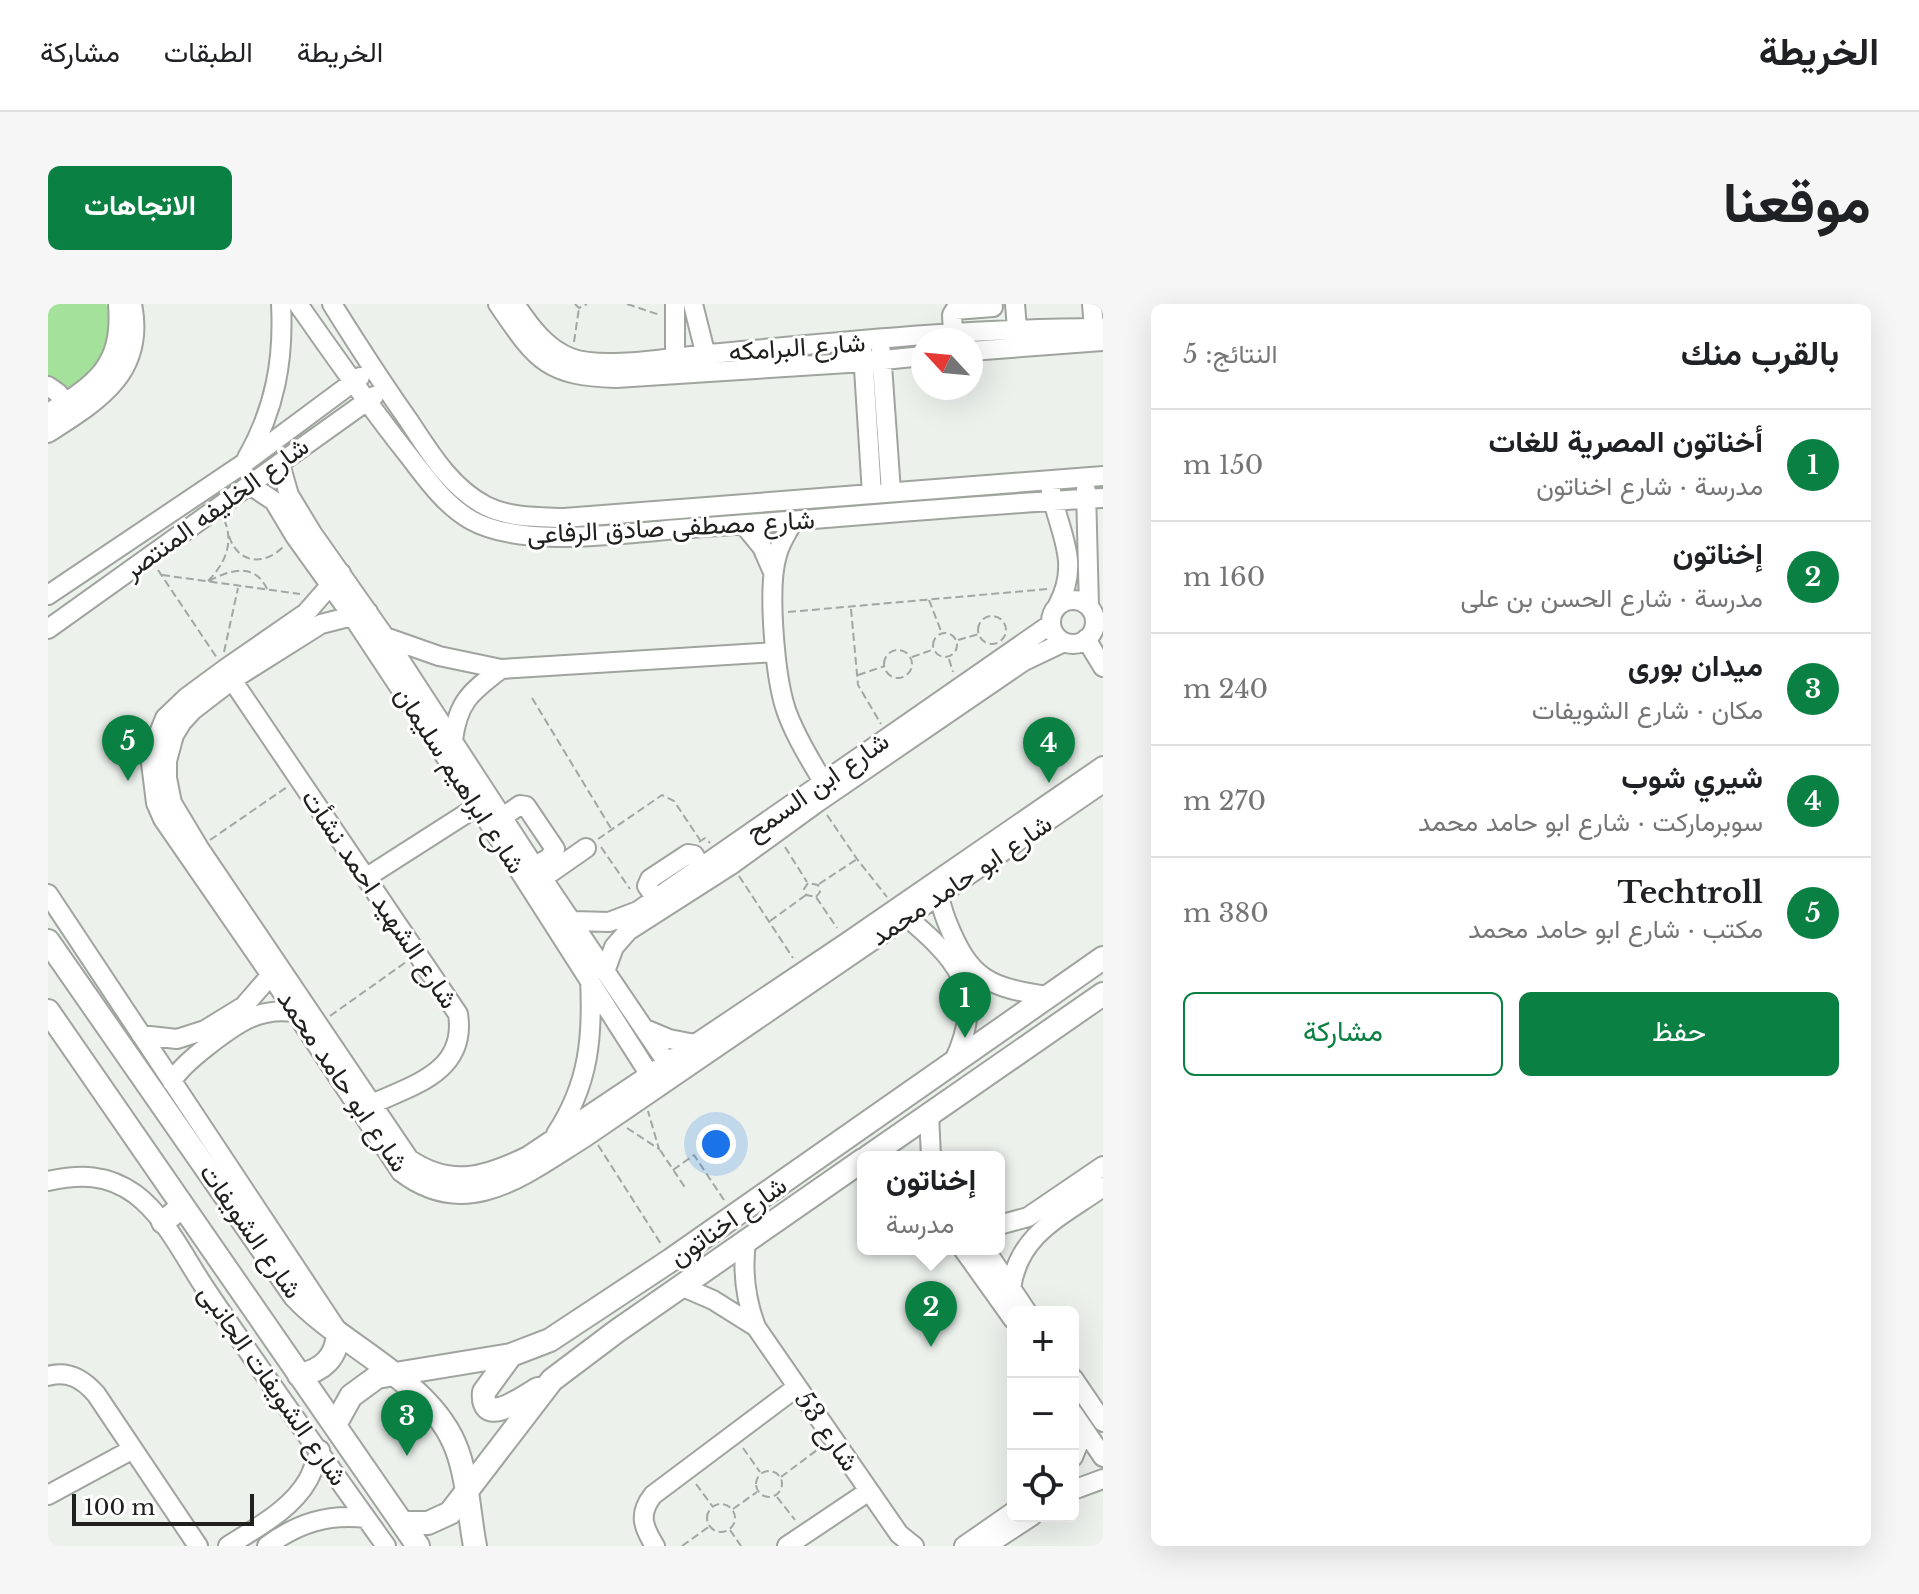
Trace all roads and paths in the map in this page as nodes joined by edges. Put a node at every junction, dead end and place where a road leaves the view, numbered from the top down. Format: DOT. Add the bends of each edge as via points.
graph roads {
  1 [pos="118,304"];
  2 [pos="132,304"];
  3 [pos="281,304"];
  4 [pos="298,304"];
  5 [pos="498,304"];
  6 [pos="515,304"];
  7 [pos="575,304"];
  8 [pos="587,304"];
  9 [pos="627,304"];
  10 [pos="693,304"];
  11 [pos="1015,304"];
  12 [pos="1092,304"];
  13 [pos="993,307"];
  14 [pos="579,308"];
  15 [pos="340,309"];
  16 [pos="674,312"];
  17 [pos="953,328"];
  18 [pos="1100,333"];
  19 [pos="983,334"];
  20 [pos="1021,335"];
  21 [pos="911,337"];
  22 [pos="872,341"];
  23 [pos="983,347"];
  24 [pos="911,357"];
  25 [pos="571,358"];
  26 [pos="873,361"];
  27 [pos="708,362"];
  28 [pos="674,366"];
  29 [pos="371,368"];
  30 [pos="353,382"];
  31 [pos="48,386"];
  32 [pos="385,388"];
  33 [pos="366,402"];
  34 [pos="62,411"];
  35 [pos="48,433"];
  36 [pos="243,464"];
  37 [pos="280,464"];
  38 [pos="1094,477"];
  39 [pos="1049,480"];
  40 [pos="250,485"];
  41 [pos="882,493"];
  42 [pos="1095,499"];
  43 [pos="1053,502"];
  44 [pos="218,507"];
  45 [pos="793,522"];
  46 [pos="744,525"];
  47 [pos="229,536"];
  48 [pos="295,536"];
  49 [pos="148,557"];
  50 [pos="773,572"];
  51 [pos="162,575"];
  52 [pos="207,582"];
  53 [pos="330,585"];
  54 [pos="239,586"];
  55 [pos="1066,587"];
  56 [pos="268,591"];
  57 [pos="48,595"];
  58 [pos="929,600"];
  59 [pos="1058,605"];
  60 [pos="851,607"];
  61 [pos="774,613"];
  62 [pos="360,614"];
  63 [pos="1051,624"];
  64 [pos="1093,624"];
  65 [pos="49,626"];
  66 [pos="942,632"];
  67 [pos="979,634"];
  68 [pos="288,636"];
  69 [pos="385,637"];
  70 [pos="957,640"];
  71 [pos="1064,642"];
  72 [pos="933,649"];
  73 [pos="775,652"];
  74 [pos="910,658"];
  75 [pos="885,666"];
  76 [pos="1103,667"];
  77 [pos="501,669"];
  78 [pos="226,671"];
  79 [pos="857,676"];
  80 [pos="532,698"];
  81 [pos="889,737"];
  82 [pos="453,740"];
  83 [pos="1103,766"];
  84 [pos="300,779"];
  85 [pos="823,782"];
  86 [pos="1103,783"];
  87 [pos="818,802"];
  88 [pos="478,806"];
  89 [pos="503,817"];
  90 [pos="612,830"];
  91 [pos="776,833"];
  92 [pos="701,841"];
  93 [pos="199,848"];
  94 [pos="586,848"];
  95 [pos="857,859"];
  96 [pos="731,865"];
  97 [pos="533,872"];
  98 [pos="367,877"];
  99 [pos="808,883"];
  100 [pos="818,885"];
  101 [pos="630,889"];
  102 [pos="935,889"];
  103 [pos="48,894"];
  104 [pos="806,895"];
  105 [pos="816,897"];
  106 [pos="901,912"];
  107 [pos="573,921"];
  108 [pos="769,922"];
  109 [pos="48,941"];
  110 [pos="846,943"];
  111 [pos="419,953"];
  112 [pos="1103,958"];
  113 [pos="275,970"];
  114 [pos="802,972"];
  115 [pos="598,973"];
  116 [pos="1103,994"];
  117 [pos="1047,996"];
  118 [pos="48,1011"];
  119 [pos="294,1012"];
  120 [pos="319,1023"];
  121 [pos="645,1029"];
  122 [pos="141,1035"];
  123 [pos="695,1044"];
  124 [pos="954,1061"];
  125 [pos="671,1069"];
  126 [pos="172,1082"];
  127 [pos="651,1086"];
  128 [pos="372,1104"];
  129 [pos="929,1114"];
  130 [pos="613,1119"];
  131 [pos="591,1134"];
  132 [pos="551,1142"];
  133 [pos="659,1149"];
  134 [pos="876,1151"];
  135 [pos="931,1151"];
  136 [pos="857,1165"];
  137 [pos="1103,1166"];
  138 [pos="673,1170"];
  139 [pos="428,1179"];
  140 [pos="48,1181"];
  141 [pos="686,1189"];
  142 [pos="1099,1194"];
  143 [pos="183,1206"];
  144 [pos="734,1216"];
  145 [pos="163,1222"];
  146 [pos="1005,1225"];
  147 [pos="1033,1225"];
  148 [pos="746,1242"];
  149 [pos="967,1255"];
  150 [pos="989,1255"];
  151 [pos="671,1260"];
  152 [pos="683,1287"];
  153 [pos="1011,1289"];
  154 [pos="1023,1306"];
  155 [pos="1007,1311"];
  156 [pos="756,1327"];
  157 [pos="338,1333"];
  158 [pos="511,1355"];
  159 [pos="394,1373"];
  160 [pos="299,1375"];
  161 [pos="48,1376"];
  162 [pos="552,1380"];
  163 [pos="797,1387"];
  164 [pos="1079,1387"];
  165 [pos="1079,1422"];
  166 [pos="1103,1422"];
  167 [pos="335,1425"];
  168 [pos="1084,1430"];
  169 [pos="733,1434"];
  170 [pos="833,1438"];
  171 [pos="133,1449"];
  172 [pos="320,1450"];
  173 [pos="1076,1450"];
  174 [pos="1103,1457"];
  175 [pos="686,1470"];
  176 [pos="761,1473"];
  177 [pos="780,1478"];
  178 [pos="1103,1479"];
  179 [pos="1079,1488"];
  180 [pos="757,1491"];
  181 [pos="869,1491"];
  182 [pos="48,1495"];
  183 [pos="466,1495"];
  184 [pos="776,1496"];
  185 [pos="713,1507"];
  186 [pos="732,1510"];
  187 [pos="366,1518"];
  188 [pos="403,1523"];
  189 [pos="710,1526"];
  190 [pos="1011,1527"];
  191 [pos="729,1529"];
  192 [pos="805,1534"];
  193 [pos="900,1540"];
  194 [pos="988,1542"];
  195 [pos="198,1546"];
  196 [pos="228,1546"];
  197 [pos="267,1546"];
  198 [pos="386,1546"];
  199 [pos="418,1546"];
  200 [pos="475,1546"];
  201 [pos="655,1546"];
  202 [pos="682,1546"];
  203 [pos="741,1546"];
  204 [pos="787,1546"];
  205 [pos="914,1546"];
  206 [pos="964,1546"];
  1 -- 34 [label="street" via="118,338 105,371"];
  2 -- 34 [label="street" via="135,333 124,369 102,397"];
  3 -- 36 [label="street" via="276,387 269,415"];
  4 -- 30 [label="street, شارع مصطفى صادق الرفاعى"];
  5 -- 28 [label="street, شارع البرامكه" via="536,356 565,373 616,378"];
  6 -- 25 [label="street" via="544,341"];
  7 -- 14 [label="path"];
  8 -- 14 [label="path"];
  9 -- 16 [label="path"];
  10 -- 27 [label="street"];
  11 -- 20 [label="street"];
  12 -- 18 [label="street"];
  13 -- 17 [label="street" via="955,310"];
  14 -- 25 [label="path"];
  15 -- 29 [label="street, شارع مصطفى صادق الرفاعى"];
  16 -- 28 [label="street"];
  18 -- 20 [label="street, شارع البرامكه"];
  19 -- 20 [label="street, شارع البرامكه"];
  20 -- 23 [label="street, شارع البرامكه"];
  21 -- 22 [label="street, شارع البرامكه"];
  22 -- 26 [label="street"];
  22 -- 27 [label="street, شارع البرامكه"];
  24 -- 26 [label="street, شارع البرامكه"];
  25 -- 28 [label="street, شارع البرامكه"];
  26 -- 27 [label="street, شارع البرامكه"];
  26 -- 41 [label="street"];
  27 -- 28 [label="street, شارع البرامكه"];
  29 -- 30 [label="street, شارع الخليفه المنتصر"];
  29 -- 32 [label="street, شارع مصطفى صادق الرفاعى"];
  30 -- 33 [label="street, شارع مصطفى صادق الرفاعى"];
  30 -- 36 [label="street, شارع الخليفه المنتصر"];
  31 -- 34 [label="street" via="58,393"];
  32 -- 33 [label="street, شارع الخليفه المنتصر"];
  32 -- 41 [label="street, شارع مصطفى صادق الرفاعى" via="451,479 487,507 508,514 564,518"];
  33 -- 37 [label="street, شارع الخليفه المنتصر"];
  33 -- 46 [label="street, شارع مصطفى صادق الرفاعى" via="450,506 487,528 546,537"];
  34 -- 35 [label="street"];
  36 -- 57 [label="street, شارع الخليفه المنتصر"];
  37 -- 40 [label="street, شارع الخليفه المنتصر"];
  37 -- 53 [label="street, شارع ابراهيم سليمان"];
  38 -- 39 [label="street, شارع مصطفى صادق الرفاعى"];
  38 -- 42 [label="street"];
  39 -- 41 [label="street, شارع مصطفى صادق الرفاعى"];
  39 -- 43 [label="street"];
  40 -- 44 [label="street, شارع الخليفه المنتصر"];
  40 -- 48 [label="street, شارع ابراهيم سليمان" via="274,501"];
  42 -- 43 [label="street, شارع مصطفى صادق الرفاعى"];
  42 -- 64 [label="street"];
  43 -- 45 [label="street, شارع مصطفى صادق الرفاعى"];
  43 -- 55 [label="street" via="1067,543"];
  44 -- 47 [label="path"];
  44 -- 49 [label="street, شارع الخليفه المنتصر"];
  45 -- 46 [label="street, شارع مصطفى صادق الرفاعى"];
  45 -- 50 [label="street"];
  46 -- 50 [label="street"];
  47 -- 48 [label="path" via="242,556 256,560 272,557"];
  47 -- 52 [label="path" via="222,564"];
  48 -- 53 [label="street, شارع ابراهيم سليمان"];
  49 -- 51 [label="path"];
  49 -- 65 [label="street, شارع الخليفه المنتصر"];
  50 -- 61 [label="street"];
  51 -- 52 [label="path"];
  51 -- 78 [label="path"];
  52 -- 54 [label="path"];
  52 -- 56 [label="path" via="249,570"];
  53 -- 56 [label="path"];
  53 -- 62 [label="street, شارع ابراهيم سليمان"];
  53 -- 68 [label="street, شارع ابو حامد محمد"];
  54 -- 56 [label="path"];
  54 -- 78 [label="path"];
  55 -- 58 [label="path"];
  55 -- 59 [label="street"];
  58 -- 60 [label="path"];
  58 -- 66 [label="path"];
  59 -- 63 [label="street"];
  59 -- 64 [label="street" via="1074,600"];
  60 -- 61 [label="path"];
  60 -- 79 [label="path"];
  61 -- 73 [label="street"];
  62 -- 68 [label="street, شارع ابو حامد محمد"];
  62 -- 69 [label="street, شارع ابراهيم سليمان"];
  62 -- 88 [label="street, شارع ابراهيم سليمان"];
  63 -- 71 [label="street"];
  63 -- 81 [label="street, شارع ابن السمح"];
  64 -- 71 [label="street" via="1076,643"];
  64 -- 76 [label="street"];
  66 -- 70 [label="path"];
  66 -- 72 [label="path"];
  67 -- 67 [label="path" via="988,644 997,643 1004,637 1005,624 994,616 985,618"];
  67 -- 70 [label="path"];
  68 -- 78 [label="street, شارع ابو حامد محمد"];
  69 -- 77 [label="street"];
  69 -- 82 [label="street, شارع ابراهيم سليمان"];
  70 -- 72 [label="path" via="949,657"];
  71 -- 87 [label="street, شارع ابن السمح" via="1024,661"];
  72 -- 74 [label="path"];
  73 -- 77 [label="street"];
  73 -- 85 [label="street" via="786,709"];
  74 -- 75 [label="path" via="896,650"];
  74 -- 75 [label="path" via="910,670 900,677"];
  75 -- 79 [label="path"];
  77 -- 82 [label="street" via="465,699"];
  78 -- 84 [label="street, شارع الشهيد احمد نشأت"];
  78 -- 93 [label="street, شارع ابو حامد محمد" via="182,722 167,761 172,803"];
  78 -- 113 [label="street, شارع ابو حامد محمد" via="165,718 153,748 153,785 163,819"];
  79 -- 81 [label="path" via="861,694"];
  80 -- 90 [label="path"];
  81 -- 85 [label="street, شارع ابن السمح"];
  82 -- 89 [label="street, شارع ابراهيم سليمان"];
  83 -- 102 [label="street, شارع ابو حامد محمد"];
  84 -- 93 [label="path"];
  84 -- 98 [label="street, شارع الشهيد احمد نشأت"];
  85 -- 107 [label="street, شارع ابن السمح" via="622,919"];
  86 -- 102 [label="street, شارع ابو حامد محمد"];
  87 -- 91 [label="street, شارع ابن السمح"];
  87 -- 95 [label="path"];
  88 -- 97 [label="street, شارع ابراهيم سليمان"];
  88 -- 98 [label="street"];
  89 -- 97 [label="street, شارع ابراهيم سليمان"];
  89 -- 97 [label="street" via="526,806 555,849"];
  90 -- 92 [label="path" via="662,795 674,801"];
  90 -- 101 [label="path" via="596,840"];
  91 -- 96 [label="street, شارع ابن السمح"];
  91 -- 99 [label="path"];
  93 -- 113 [label="street, شارع ابو حامد محمد"];
  94 -- 97 [label="street"];
  95 -- 100 [label="path"];
  95 -- 106 [label="path"];
  96 -- 108 [label="path"];
  96 -- 115 [label="street, شارع ابن السمح" via="628,931"];
  97 -- 107 [label="street, شارع ابراهيم سليمان"];
  97 -- 115 [label="street, شارع ابراهيم سليمان"];
  98 -- 111 [label="street, شارع الشهيد احمد نشأت"];
  99 -- 100 [label="path"];
  99 -- 104 [label="path"];
  100 -- 105 [label="path"];
  102 -- 106 [label="street, شارع ابو حامد محمد"];
  102 -- 117 [label="street" via="951,930 981,976 1003,988"];
  103 -- 122 [label="street"];
  104 -- 105 [label="path"];
  104 -- 108 [label="path"];
  105 -- 110 [label="path"];
  106 -- 110 [label="street, شارع ابو حامد محمد"];
  106 -- 124 [label="street" via="937,942 963,981 969,1009"];
  106 -- 125 [label="street, شارع ابو حامد محمد"];
  107 -- 115 [label="street, شارع ابراهيم سليمان"];
  108 -- 114 [label="path"];
  109 -- 157 [label="main road, شارع الشويفات" via="295,1296"];
  110 -- 114 [label="street, شارع ابو حامد محمد"];
  111 -- 120 [label="path"];
  111 -- 128 [label="street, شارع الشهيد احمد نشأت" via="458,1014 457,1042 433,1076"];
  112 -- 117 [label="main road, شارع اخناتون"];
  113 -- 119 [label="street, شارع ابو حامد محمد"];
  113 -- 120 [label="street, شارع ابو حامد محمد"];
  113 -- 122 [label="street" via="244,1006 205,1030 177,1039"];
  114 -- 123 [label="street, شارع ابو حامد محمد"];
  115 -- 121 [label="street, شارع ابراهيم سليمان"];
  115 -- 127 [label="street, شارع ابراهيم سليمان"];
  115 -- 132 [label="street" via="589,1055 571,1107"];
  116 -- 129 [label="main road, شارع اخناتون"];
  117 -- 124 [label="main road, شارع اخناتون"];
  118 -- 143 [label="main road, شارع الشويفات"];
  119 -- 126 [label="street" via="282,1010 245,1021 189,1062"];
  119 -- 139 [label="street, شارع ابو حامد محمد" via="401,1172"];
  120 -- 128 [label="street, شارع ابو حامد محمد"];
  121 -- 123 [label="street"];
  121 -- 125 [label="street, شارع ابراهيم سليمان"];
  122 -- 126 [label="street"];
  123 -- 125 [label="street, شارع ابو حامد محمد"];
  124 -- 144 [label="main road, شارع اخناتون"];
  125 -- 127 [label="street, شارع ابو حامد محمد"];
  126 -- 157 [label="street"];
  127 -- 130 [label="street, شارع ابو حامد محمد"];
  127 -- 132 [label="street, شارع ابو حامد محمد"];
  127 -- 133 [label="path"];
  128 -- 139 [label="street, شارع ابو حامد محمد"];
  129 -- 134 [label="main road, شارع اخناتون"];
  129 -- 135 [label="street"];
  130 -- 131 [label="street, شارع ابو حامد محمد"];
  130 -- 133 [label="path"];
  131 -- 139 [label="street, شارع ابو حامد محمد" via="490,1191 475,1195"];
  131 -- 151 [label="path"];
  132 -- 139 [label="street, شارع ابو حامد محمد" via="487,1174"];
  133 -- 138 [label="path"];
  136 -- 148 [label="main road, شارع اخناتون"];
  137 -- 147 [label="street"];
  138 -- 141 [label="path"];
  138 -- 144 [label="path" via="694,1155"];
  140 -- 145 [label="street, شارع الشويفات الجانبى" via="100,1176 134,1194"];
  142 -- 147 [label="street"];
  143 -- 145 [label="main road"];
  143 -- 160 [label="main road, شارع الشويفات"];
  144 -- 151 [label="main road, شارع اخناتون"];
  145 -- 172 [label="street, شارع الشويفات الجانبى"];
  146 -- 147 [label="street"];
  147 -- 153 [label="street"];
  148 -- 152 [label="main road, شارع اخناتون"];
  148 -- 156 [label="street, شارع 53" via="745,1285"];
  149 -- 155 [label="street"];
  150 -- 153 [label="street"];
  151 -- 158 [label="main road, شارع اخناتون" via="550,1340"];
  152 -- 156 [label="street, شارع 53"];
  152 -- 162 [label="main road, شارع اخناتون"];
  153 -- 154 [label="street"];
  156 -- 163 [label="street, شارع 53"];
  157 -- 159 [label="main road, شارع الشويفات"];
  157 -- 160 [label="main road" via="328,1362"];
  158 -- 159 [label="main road, شارع اخناتون"];
  158 -- 162 [label="main road" via="484,1392 491,1409 504,1409"];
  159 -- 167 [label="main road, شارع اخناتون" via="363,1385"];
  159 -- 183 [label="main road, شارع الشويفات" via="449,1433"];
  160 -- 167 [label="main road, شارع الشويفات"];
  161 -- 171 [label="street" via="70,1375 85,1382"];
  162 -- 183 [label="main road, شارع اخناتون"];
  163 -- 169 [label="street"];
  163 -- 170 [label="street, شارع 53"];
  164 -- 166 [label="street"];
  165 -- 168 [label="street"];
  167 -- 188 [label="main road, شارع الشويفات"];
  168 -- 173 [label="street"];
  168 -- 174 [label="street"];
  169 -- 175 [label="street"];
  169 -- 176 [label="path"];
  170 -- 177 [label="path"];
  170 -- 181 [label="street, شارع 53"];
  171 -- 182 [label="street"];
  171 -- 195 [label="street"];
  172 -- 187 [label="street, شارع الشويفات الجانبى"];
  172 -- 196 [label="street" via="297,1495"];
  175 -- 185 [label="path"];
  175 -- 201 [label="street" via="645,1505 644,1530"];
  176 -- 177 [label="path" via="774,1472"];
  176 -- 180 [label="path"];
  177 -- 184 [label="path"];
  178 -- 179 [label="street"];
  180 -- 184 [label="path"];
  180 -- 186 [label="path"];
  181 -- 192 [label="street"];
  181 -- 193 [label="street, شارع 53"];
  183 -- 188 [label="main road, شارع اخناتون" via="439,1520"];
  183 -- 200 [label="main road, شارع الشويفات"];
  184 -- 192 [label="path"];
  185 -- 186 [label="path"];
  185 -- 189 [label="path"];
  186 -- 191 [label="path" via="735,1520"];
  187 -- 197 [label="street" via="312,1520"];
  187 -- 198 [label="street, شارع الشويفات الجانبى"];
  188 -- 199 [label="main road, شارع الشويفات"];
  189 -- 191 [label="path" via="719,1532"];
  189 -- 202 [label="path"];
  190 -- 194 [label="street"];
  191 -- 203 [label="path"];
  192 -- 204 [label="street"];
  193 -- 205 [label="street, شارع 53"];
  194 -- 206 [label="street"];
}
